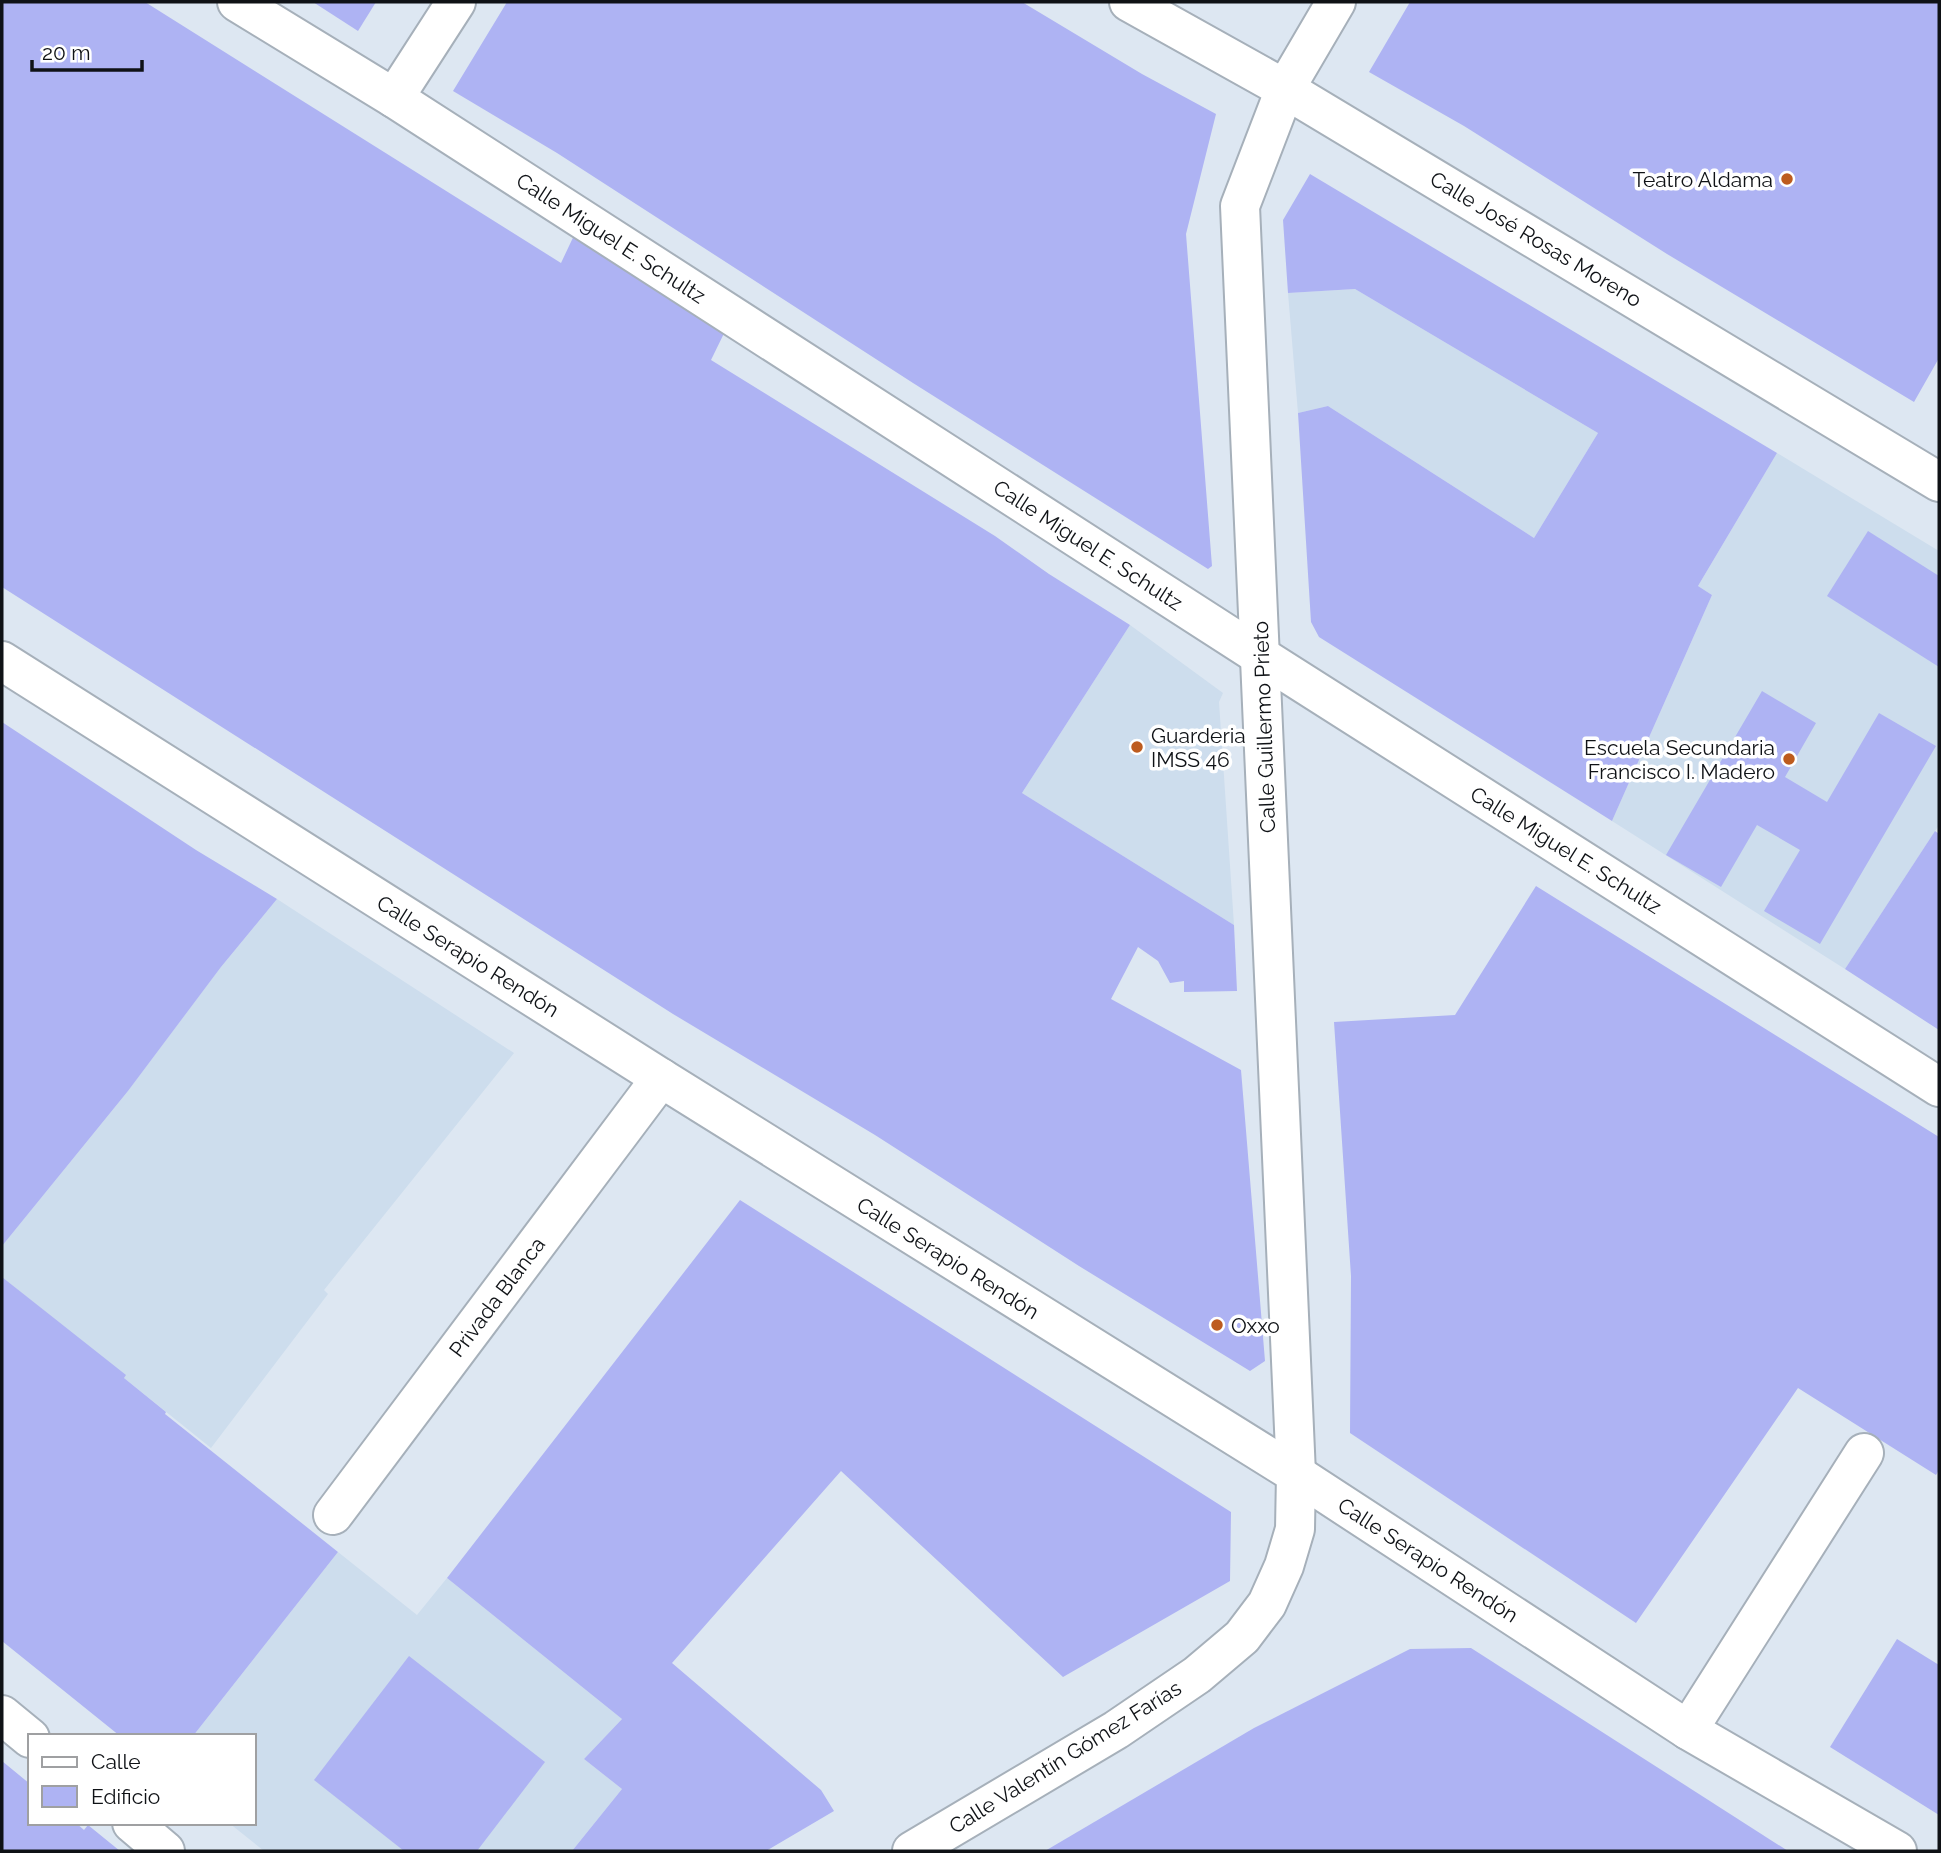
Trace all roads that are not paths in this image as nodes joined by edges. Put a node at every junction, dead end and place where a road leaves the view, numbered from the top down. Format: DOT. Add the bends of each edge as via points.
graph roads {
  1 [pos="237,2"];
  2 [pos="456,2"];
  3 [pos="1129,2"];
  4 [pos="1336,2"];
  5 [pos="1285,89"];
  6 [pos="394,98"];
  7 [pos="1935,470"];
  8 [pos="1262,657"];
  9 [pos="2,661"];
  10 [pos="661,1078"];
  11 [pos="1939,1087"];
  12 [pos="1864,1453"];
  13 [pos="1296,1474"];
  14 [pos="333,1515"];
  15 [pos="2,1715"];
  16 [pos="1688,1730"];
  17 [pos="28,1736"];
  18 [pos="134,1825"];
  19 [pos="165,1851"];
  20 [pos="912,1851"];
  21 [pos="1897,1851"];
  1 -- 6 [label="street, Calle Miguel E. Schultz"];
  2 -- 6 [label="street"];
  3 -- 5 [label="street, Calle José Rosas Moreno"];
  4 -- 5 [label="street, Calle Guillermo Prieto"];
  5 -- 7 [label="street, Calle José Rosas Moreno"];
  5 -- 8 [label="street, Calle Guillermo Prieto" via="1240,206"];
  6 -- 8 [label="street, Calle Miguel E. Schultz"];
  8 -- 11 [label="street, Calle Miguel E. Schultz"];
  8 -- 13 [label="street, Calle Guillermo Prieto"];
  9 -- 10 [label="street, Calle Serapio Rendón"];
  10 -- 13 [label="street, Calle Serapio Rendón"];
  10 -- 14 [label="street, Privada Blanca"];
  12 -- 16 [label="street"];
  13 -- 16 [label="street, Calle Serapio Rendón"];
  13 -- 20 [label="street, Calle Valentín Gómez Farías" via="1295,1529 1284,1566 1266,1604 1242,1636 1197,1675 1115,1730"];
  15 -- 17 [label="street"];
  16 -- 21 [label="street, Calle Serapio Rendón"];
  18 -- 19 [label="street"];
}
